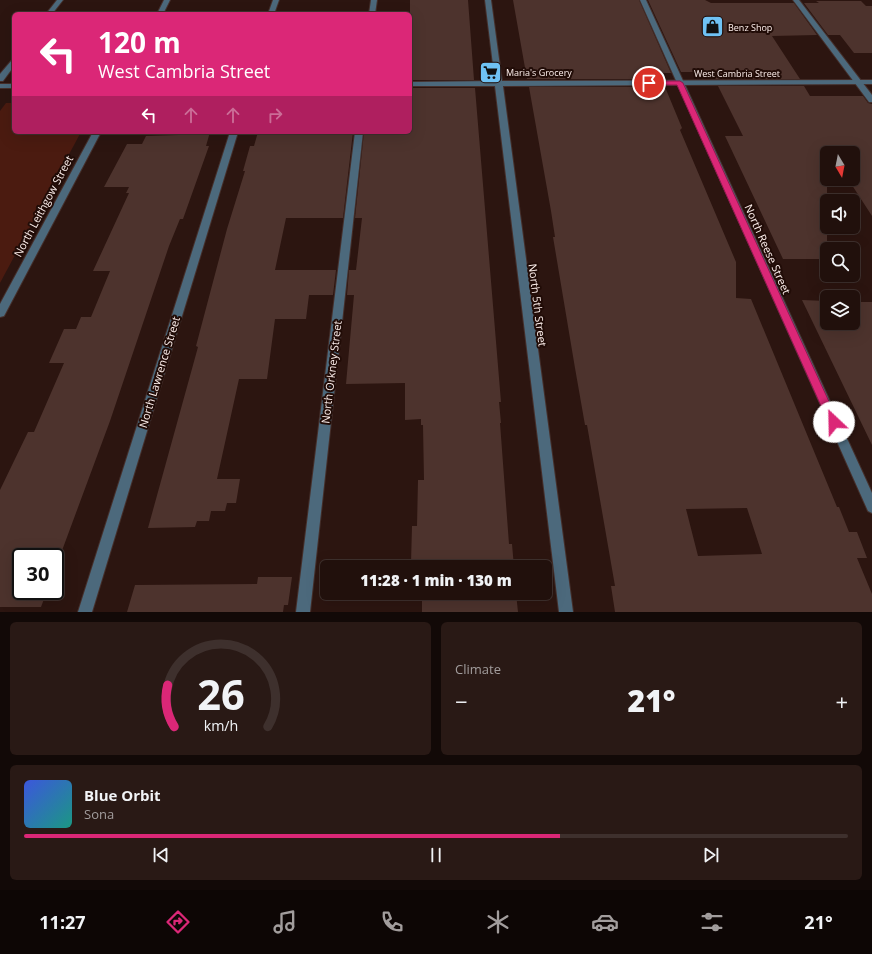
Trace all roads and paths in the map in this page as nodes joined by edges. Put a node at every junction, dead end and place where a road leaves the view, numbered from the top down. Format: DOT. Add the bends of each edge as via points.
graph roads {
  1 [pos="60,0"];
  2 [pos="167,0"];
  3 [pos="276,0"];
  4 [pos="374,0"];
  5 [pos="488,0"];
  6 [pos="643,0"];
  7 [pos="796,0"];
  8 [pos="51,12"];
  9 [pos="161,12"];
  10 [pos="272,12"];
  11 [pos="372,12"];
  12 [pos="12,64"];
  13 [pos="0,79"];
  14 [pos="859,82"];
  15 [pos="872,82"];
  16 [pos="498,83"];
  17 [pos="680,83"];
  18 [pos="412,84"];
  19 [pos="0,86"];
  20 [pos="12,86"];
  21 [pos="872,100"];
  22 [pos="96,134"];
  23 [pos="233,134"];
  24 [pos="359,134"];
  25 [pos="0,313"];
  26 [pos="872,508"];
  27 [pos="85,612"];
  28 [pos="302,612"];
  29 [pos="566,612"];
  1 -- 8 [label="street"];
  2 -- 9 [label="street"];
  3 -- 10 [label="street"];
  4 -- 11 [label="street"];
  5 -- 16 [label="street, North 5th Street"];
  6 -- 17 [label="street, North Reese Street"];
  7 -- 14 [label="street"];
  12 -- 13 [label="street"];
  14 -- 15 [label="street, West Cambria Street"];
  14 -- 17 [label="street, West Cambria Street"];
  14 -- 21 [label="street"];
  16 -- 17 [label="street, West Cambria Street"];
  16 -- 18 [label="street, West Cambria Street"];
  16 -- 29 [label="street, North 5th Street"];
  17 -- 26 [label="street, North Reese Street"];
  19 -- 20 [label="street"];
  22 -- 25 [label="street, North Leithgow Street"];
  23 -- 27 [label="street, North Lawrence Street"];
  24 -- 28 [label="street, North Orkney Street"];
}
